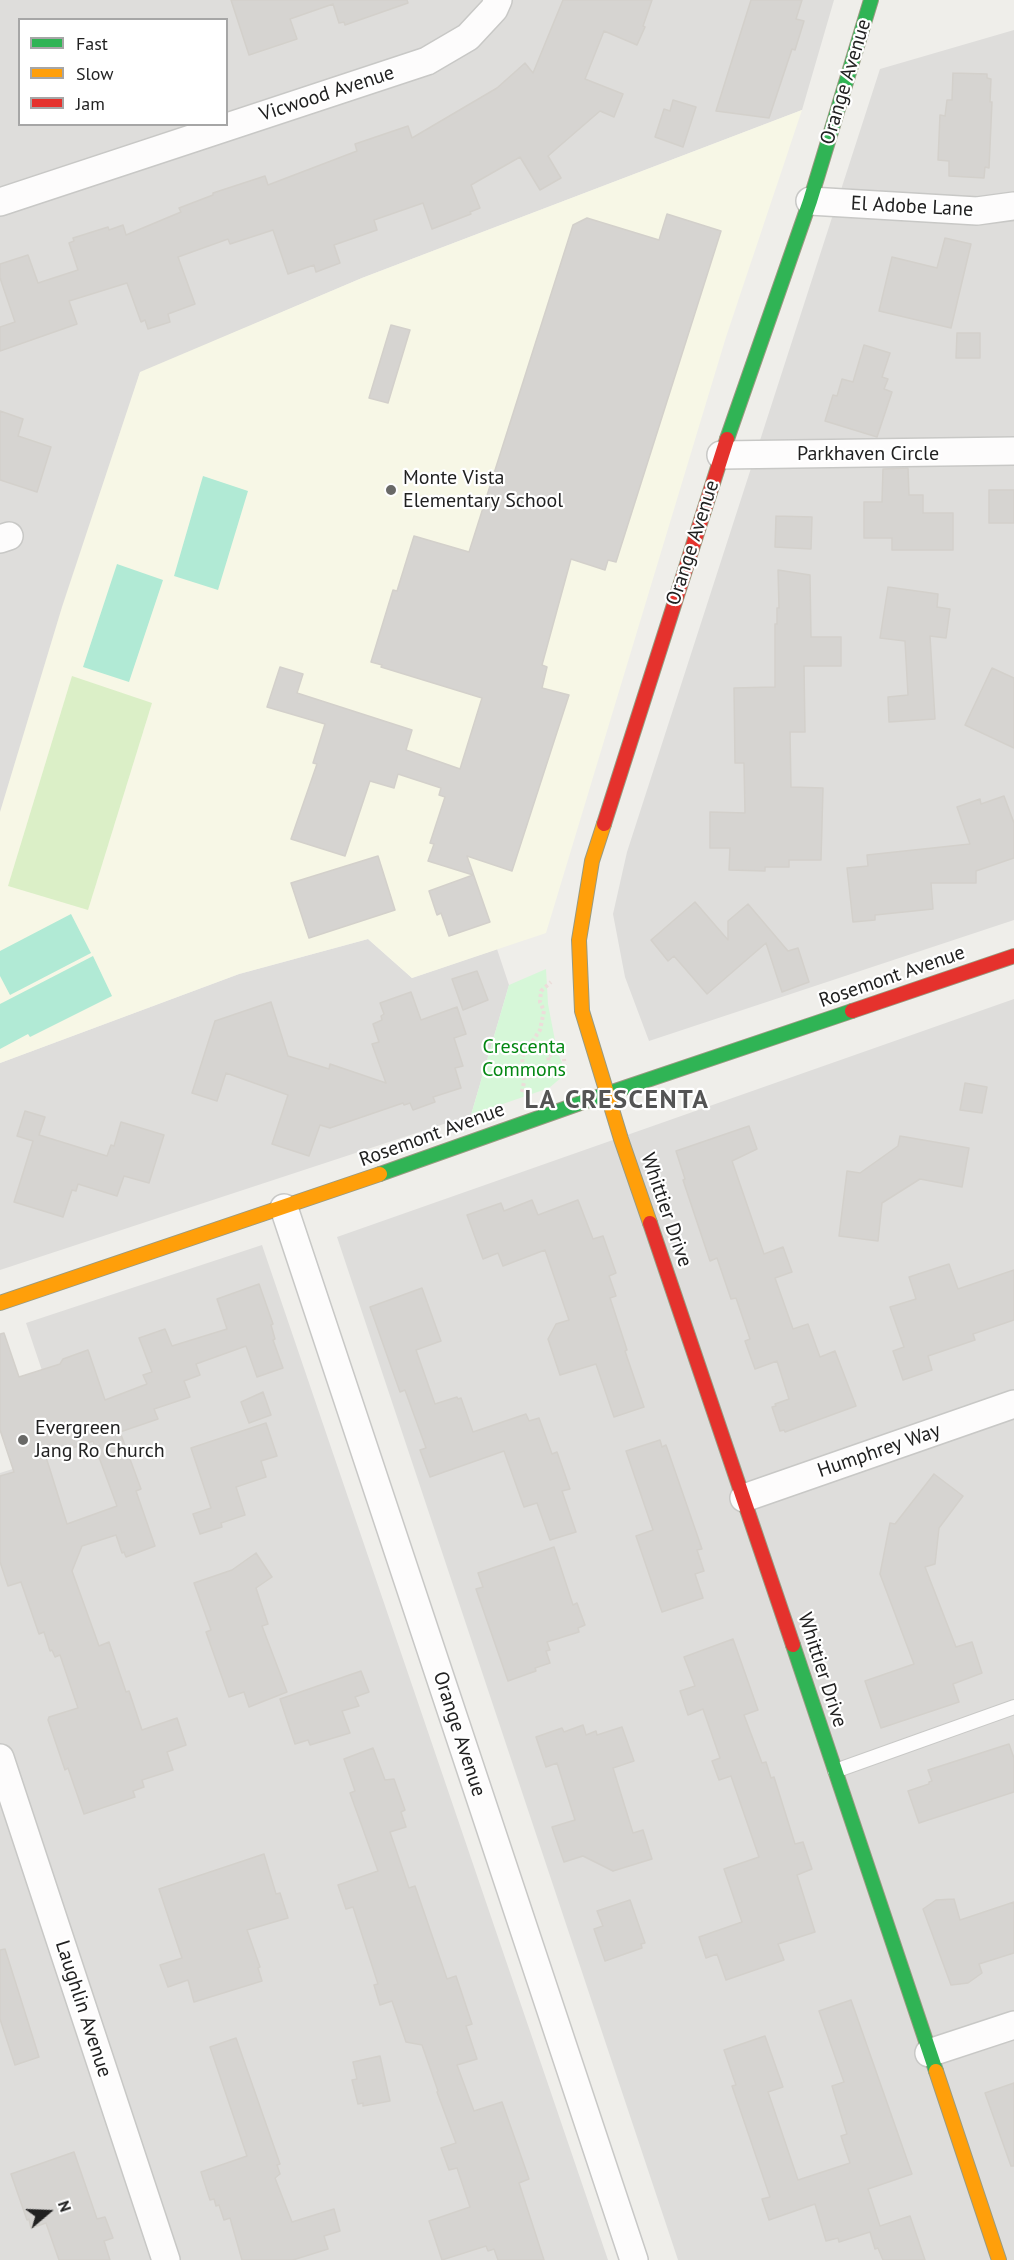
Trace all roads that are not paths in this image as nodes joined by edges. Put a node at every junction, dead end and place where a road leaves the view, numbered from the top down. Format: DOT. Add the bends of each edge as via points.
graph roads {
  1 [pos="498,0"];
  2 [pos="871,0"];
  3 [pos="810,201"];
  4 [pos="0,202"];
  5 [pos="1014,206"];
  6 [pos="1014,451"];
  7 [pos="721,455"];
  8 [pos="1014,956"];
  9 [pos="606,1094"];
  10 [pos="284,1208"];
  11 [pos="0,1303"];
  12 [pos="1014,1404"];
  13 [pos="744,1498"];
  14 [pos="1014,1707"];
  15 [pos="0,1758"];
  16 [pos="835,1771"];
  17 [pos="1014,2025"];
  18 [pos="929,2053"];
  19 [pos="166,2260"];
  20 [pos="634,2260"];
  21 [pos="999,2260"];
  1 -- 4 [label="street, Vicwood Avenue" via="468,37 427,61"];
  2 -- 3 [label="street, Orange Avenue"];
  3 -- 5 [label="street, El Adobe Lane" via="977,212"];
  3 -- 7 [label="street, Orange Avenue"];
  6 -- 7 [label="street, Parkhaven Circle"];
  7 -- 9 [label="street, Orange Avenue" via="592,861 579,940 582,1011"];
  8 -- 9 [label="street, Rosemont Avenue"];
  9 -- 10 [label="street, Rosemont Avenue"];
  9 -- 13 [label="street, Whittier Drive"];
  10 -- 11 [label="street, Rosemont Avenue"];
  10 -- 20 [label="street, Orange Avenue"];
  12 -- 13 [label="street, Humphrey Way"];
  13 -- 16 [label="street, Whittier Drive"];
  14 -- 16 [label="lane"];
  15 -- 19 [label="street, Laughlin Avenue"];
  16 -- 18 [label="street, Whittier Drive"];
  17 -- 18 [label="street"];
  18 -- 21 [label="street, Whittier Drive"];
}
